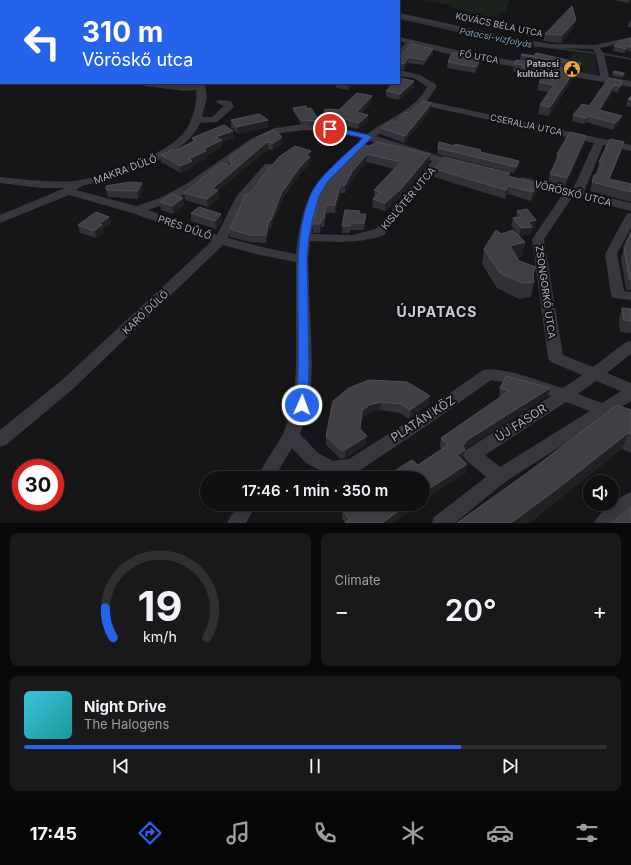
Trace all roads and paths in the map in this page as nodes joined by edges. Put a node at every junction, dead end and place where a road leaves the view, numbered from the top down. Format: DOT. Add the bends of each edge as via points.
graph roads {
  1 [pos="400,15"];
  2 [pos="400,39"];
  3 [pos="631,39"];
  4 [pos="400,43"];
  5 [pos="410,44"];
  6 [pos="431,47"];
  7 [pos="595,47"];
  8 [pos="400,54"];
  9 [pos="400,73"];
  10 [pos="605,80"];
  11 [pos="153,84"];
  12 [pos="631,84"];
  13 [pos="200,85"];
  14 [pos="221,102"];
  15 [pos="420,102"];
  16 [pos="195,120"];
  17 [pos="368,137"];
  18 [pos="600,141"];
  19 [pos="631,148"];
  20 [pos="439,160"];
  21 [pos="270,166"];
  22 [pos="470,168"];
  23 [pos="508,177"];
  24 [pos="0,180"];
  25 [pos="92,181"];
  26 [pos="73,187"];
  27 [pos="573,193"];
  28 [pos="93,198"];
  29 [pos="631,207"];
  30 [pos="136,210"];
  31 [pos="631,217"];
  32 [pos="0,219"];
  33 [pos="304,237"];
  34 [pos="221,240"];
  35 [pos="302,259"];
  36 [pos="631,296"];
  37 [pos="631,346"];
  38 [pos="595,374"];
  39 [pos="631,389"];
  40 [pos="631,393"];
  41 [pos="565,395"];
  42 [pos="603,410"];
  43 [pos="631,421"];
  44 [pos="291,436"];
  45 [pos="0,440"];
  46 [pos="269,471"];
  47 [pos="499,477"];
  48 [pos="631,500"];
  49 [pos="244,511"];
  50 [pos="236,523"];
  51 [pos="441,523"];
  52 [pos="603,523"];
  1 -- 7 [label="street, KOVÁCS BÉLA UTCA" via="551,46"];
  2 -- 6 [label="street, FŐ UTCA"];
  3 -- 7 [label="street, KOVÁCS BÉLA UTCA"];
  4 -- 5 [label="street"];
  5 -- 6 [label="street"];
  5 -- 8 [label="street"];
  6 -- 10 [label="street, FŐ UTCA"];
  7 -- 10 [label="street" via="600,54"];
  9 -- 15 [label="street" via="416,75 432,86 431,92"];
  10 -- 12 [label="street, FŐ UTCA"];
  11 -- 13 [label="street" via="185,88"];
  13 -- 16 [label="street, MAKRA DŰLŐ" via="202,99"];
  14 -- 16 [label="street" via="228,103 229,107 214,120"];
  15 -- 17 [label="street"];
  15 -- 18 [label="street, CSERALJA UTCA"];
  16 -- 25 [label="street, MAKRA DŰLŐ" via="191,130 157,158"];
  17 -- 20 [label="street"];
  17 -- 30 [label="street" via="330,129 298,128 272,132 256,140 187,188 159,203"];
  17 -- 33 [label="street" via="325,180 315,196"];
  18 -- 19 [label="street, CSERALJA UTCA"];
  18 -- 27 [label="street"];
  20 -- 22 [label="street"];
  20 -- 33 [label="street, KISLŐTÉR UTCA" via="380,232 368,238 355,239"];
  21 -- 34 [label="street, KARÓ DŰLŐ" via="242,198"];
  23 -- 27 [label="street, VÖRÖSKŐ UTCA"];
  24 -- 26 [label="street, MAKRA DŰLŐ"];
  25 -- 26 [label="street, MAKRA DŰLŐ"];
  25 -- 28 [label="street"];
  26 -- 28 [label="street, PRÉS DŰLŐ"];
  26 -- 32 [label="street"];
  27 -- 29 [label="street, VÖRÖSKŐ UTCA"];
  27 -- 38 [label="street, ZSONGORKŐ UTCA" via="538,239 556,358"];
  28 -- 30 [label="street, PRÉS DŰLŐ"];
  30 -- 34 [label="street, PRÉS DŰLŐ"];
  31 -- 36 [label="street" via="611,254 618,295"];
  33 -- 35 [label="street"];
  34 -- 35 [label="street, PRÉS DŰLŐ"];
  34 -- 45 [label="street, KARÓ DŰLŐ" via="68,384"];
  35 -- 44 [label="street" via="302,405"];
  37 -- 38 [label="street"];
  38 -- 39 [label="street"];
  38 -- 41 [label="street"];
  40 -- 42 [label="street"];
  41 -- 42 [label="street"];
  41 -- 44 [label="street, PLATÁN KÖZ" via="515,379 488,374 353,466 331,468 312,458"];
  41 -- 47 [label="street, ÚJ FASOR" via="472,456"];
  42 -- 43 [label="street"];
  42 -- 47 [label="street"];
  44 -- 46 [label="street"];
  47 -- 51 [label="street"];
  48 -- 52 [label="street"];
  49 -- 50 [label="street"];
}
